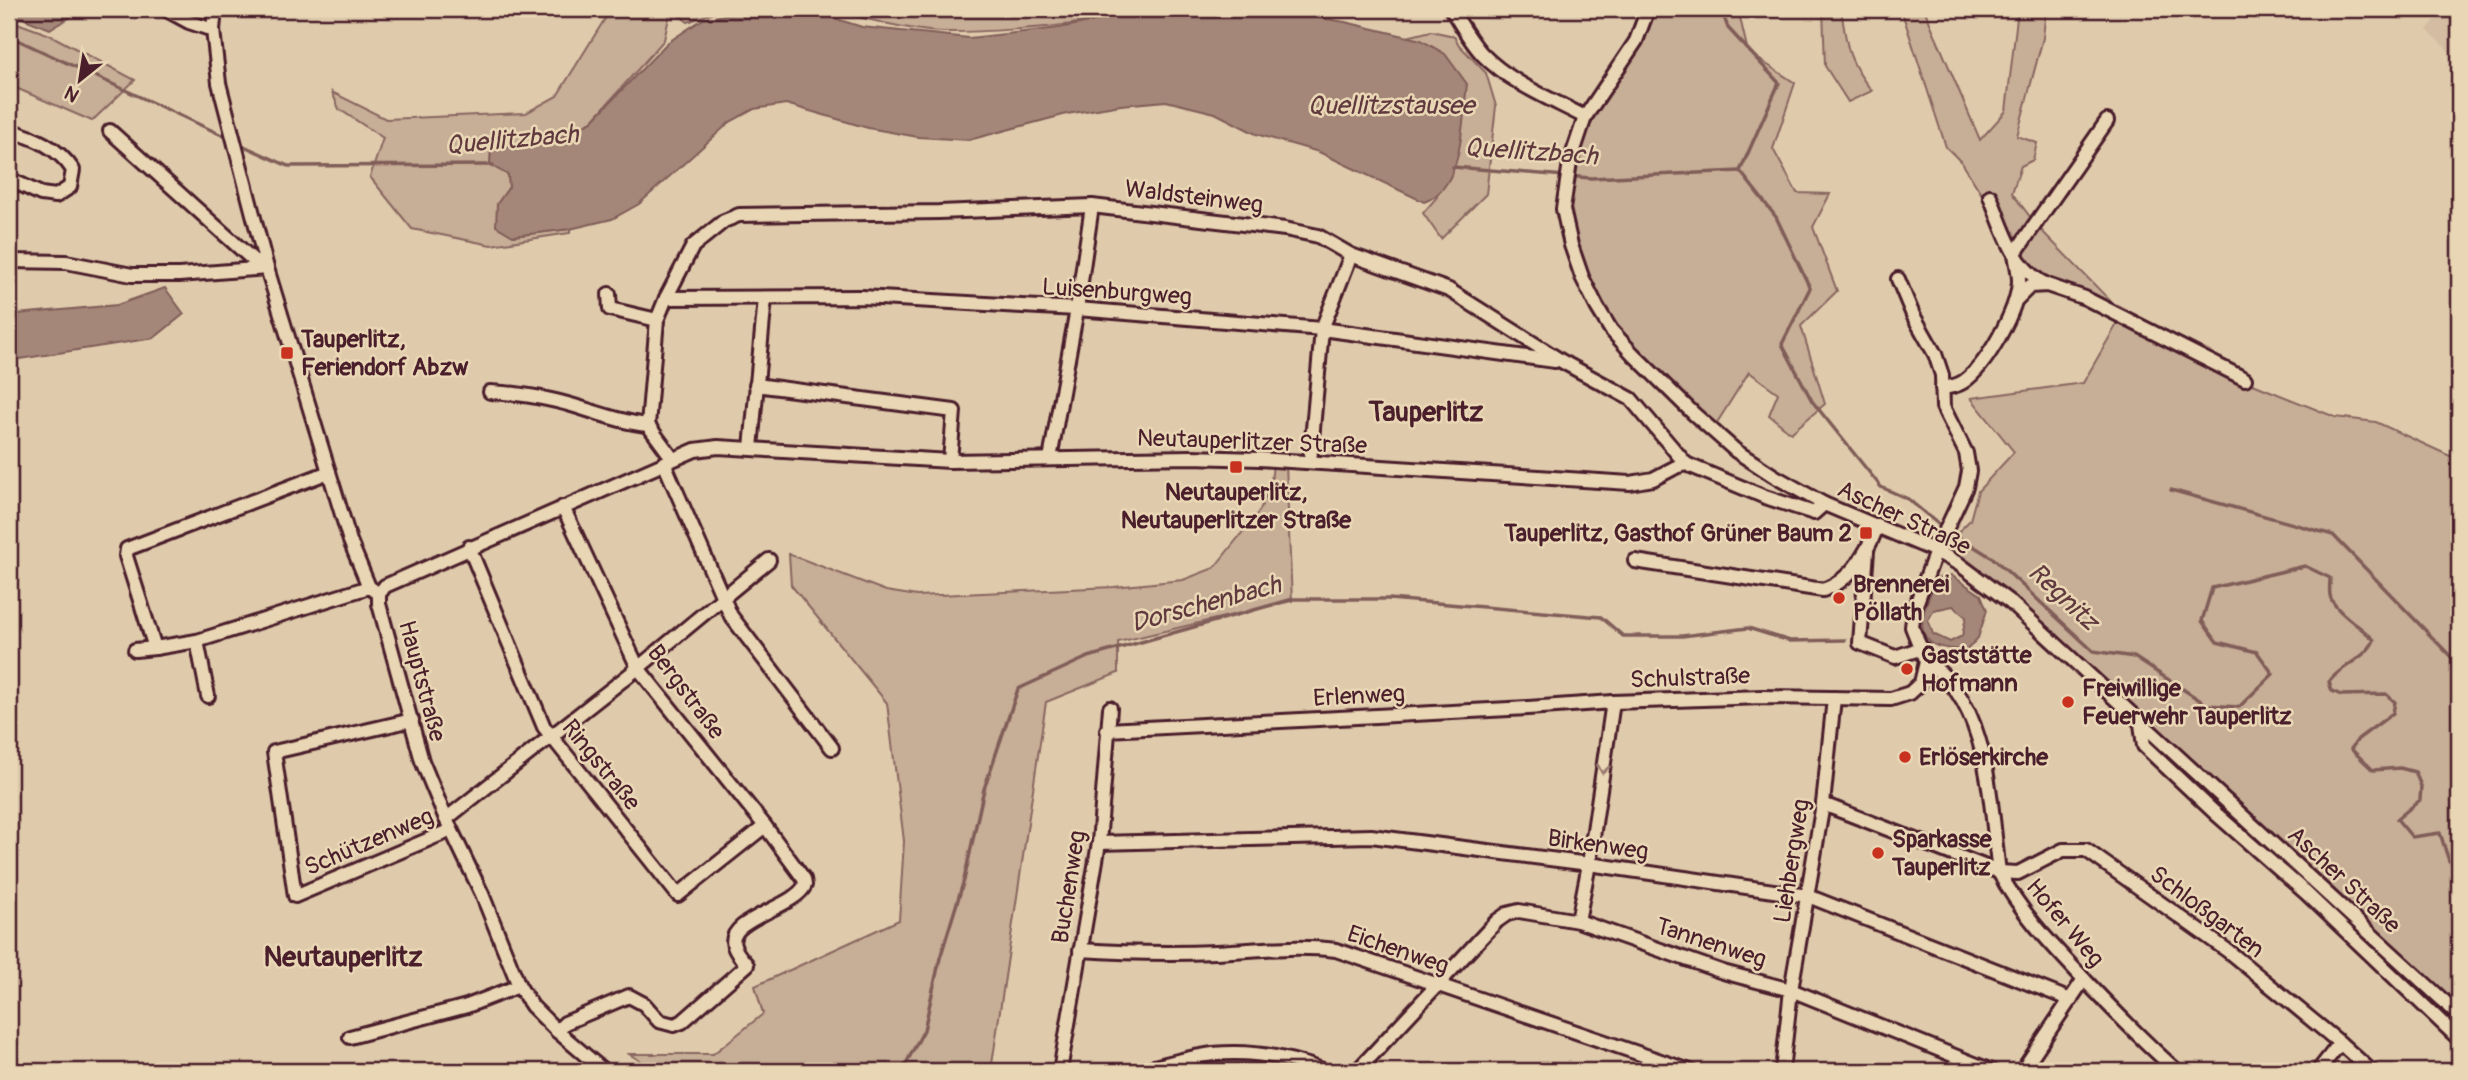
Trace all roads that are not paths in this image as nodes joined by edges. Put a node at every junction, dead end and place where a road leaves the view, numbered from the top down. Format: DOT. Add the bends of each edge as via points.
graph roads {
  1 [pos="165,9"];
  2 [pos="215,9"];
  3 [pos="1451,9"];
  4 [pos="1648,9"];
  5 [pos="213,30"];
  6 [pos="1586,117"];
  7 [pos="2107,121"];
  8 [pos="9,130"];
  9 [pos="110,131"];
  10 [pos="9,179"];
  11 [pos="1990,196"];
  12 [pos="1092,206"];
  13 [pos="2015,253"];
  14 [pos="1351,254"];
  15 [pos="9,261"];
  16 [pos="265,268"];
  17 [pos="1899,279"];
  18 [pos="2047,285"];
  19 [pos="609,294"];
  20 [pos="666,298"];
  21 [pos="765,298"];
  22 [pos="2015,302"];
  23 [pos="1077,309"];
  24 [pos="657,320"];
  25 [pos="1322,329"];
  26 [pos="1563,362"];
  27 [pos="2245,379"];
  28 [pos="756,385"];
  29 [pos="1942,388"];
  30 [pos="490,392"];
  31 [pos="648,425"];
  32 [pos="751,448"];
  33 [pos="1050,459"];
  34 [pos="668,461"];
  35 [pos="950,461"];
  36 [pos="1310,462"];
  37 [pos="1686,464"];
  38 [pos="329,472"];
  39 [pos="1824,503"];
  40 [pos="563,507"];
  41 [pos="1877,527"];
  42 [pos="469,547"];
  43 [pos="1867,551"];
  44 [pos="1936,551"];
  45 [pos="769,560"];
  46 [pos="1634,561"];
  47 [pos="374,591"];
  48 [pos="723,600"];
  49 [pos="197,641"];
  50 [pos="155,648"];
  51 [pos="1922,648"];
  52 [pos="135,650"];
  53 [pos="1926,662"];
  54 [pos="638,668"];
  55 [pos="208,695"];
  56 [pos="1833,698"];
  57 [pos="1613,702"];
  58 [pos="1110,708"];
  59 [pos="412,720"];
  60 [pos="2141,723"];
  61 [pos="1107,730"];
  62 [pos="552,736"];
  63 [pos="832,748"];
  64 [pos="1823,804"];
  65 [pos="449,825"];
  66 [pos="765,826"];
  67 [pos="1099,843"];
  68 [pos="1589,864"];
  69 [pos="1999,872"];
  70 [pos="1808,896"];
  71 [pos="1578,920"];
  72 [pos="1080,950"];
  73 [pos="2084,979"];
  74 [pos="519,986"];
  75 [pos="1436,986"];
  76 [pos="1791,990"];
  77 [pos="2071,1000"];
  78 [pos="2459,1015"];
  79 [pos="557,1031"];
  80 [pos="350,1037"];
  81 [pos="2459,1039"];
  82 [pos="2340,1043"];
  83 [pos="1173,1067"];
  84 [pos="604,1071"];
  85 [pos="1060,1071"];
  86 [pos="1139,1071"];
  87 [pos="1325,1071"];
  88 [pos="1360,1071"];
  89 [pos="1690,1071"];
  90 [pos="1782,1071"];
  91 [pos="1992,1071"];
  92 [pos="2022,1071"];
  93 [pos="2178,1071"];
  94 [pos="2318,1071"];
  95 [pos="2371,1071"];
  1 -- 5 [label="street"];
  2 -- 5 [label="street, Hauptstraße"];
  3 -- 6 [label="street" via="1482,54 1496,66"];
  4 -- 6 [label="street, Ascher Straße" via="1636,41"];
  5 -- 16 [label="street, Hauptstraße" via="219,83"];
  6 -- 39 [label="street, Ascher Straße" via="1570,162 1563,209 1582,277 1611,330 1737,451"];
  7 -- 13 [label="street"];
  8 -- 10 [label="street" via="53,148 73,170 70,187 56,196"];
  9 -- 16 [label="street"];
  11 -- 13 [label="street"];
  12 -- 14 [label="street, Waldsteinweg" via="1285,229 1318,236"];
  12 -- 20 [label="street, Waldsteinweg" via="739,215 693,246"];
  12 -- 23 [label="street"];
  13 -- 18 [label="street" via="2031,276"];
  13 -- 22 [label="street" via="2019,281"];
  14 -- 25 [label="street"];
  14 -- 26 [label="street, Waldsteinweg" via="1450,290"];
  15 -- 16 [label="street" via="66,262 132,275"];
  16 -- 38 [label="street, Hauptstraße"];
  17 -- 29 [label="street" via="1935,354"];
  18 -- 22 [label="street" via="2030,286"];
  18 -- 27 [label="street" via="2085,298"];
  19 -- 24 [label="street" via="610,309"];
  20 -- 21 [label="street, Luisenburgweg"];
  20 -- 24 [label="street, Waldsteinweg"];
  21 -- 23 [label="street, Luisenburgweg" via="862,297"];
  21 -- 28 [label="street"];
  22 -- 29 [label="street" via="1981,364 1962,383"];
  23 -- 25 [label="street, Luisenburgweg"];
  23 -- 33 [label="street"];
  24 -- 31 [label="street, Waldsteinweg"];
  25 -- 26 [label="street, Luisenburgweg"];
  25 -- 36 [label="street"];
  26 -- 37 [label="street, Waldsteinweg" via="1631,399"];
  28 -- 32 [label="street"];
  28 -- 35 [label="street" via="954,411"];
  29 -- 44 [label="street" via="1943,407 1966,453 1969,471"];
  30 -- 31 [label="street" via="557,401"];
  31 -- 34 [label="street"];
  32 -- 34 [label="street, Neutauperlitzer Straße" via="695,450"];
  32 -- 35 [label="street, Neutauperlitzer Straße"];
  33 -- 35 [label="street, Neutauperlitzer Straße"];
  33 -- 36 [label="street, Neutauperlitzer Straße" via="1191,457"];
  34 -- 40 [label="street, Neutauperlitzer Straße"];
  34 -- 48 [label="street"];
  36 -- 37 [label="street, Neutauperlitzer Straße" via="1630,483 1653,479"];
  37 -- 39 [label="street" via="1814,513"];
  38 -- 47 [label="street, Hauptstraße" via="349,541"];
  38 -- 50 [label="street" via="127,549"];
  39 -- 41 [label="street, Ascher Straße"];
  40 -- 42 [label="street, Neutauperlitzer Straße"];
  40 -- 54 [label="street, Bergstraße"];
  41 -- 43 [label="street"];
  41 -- 44 [label="street, Ascher Straße"];
  42 -- 47 [label="street, Neutauperlitzer Straße"];
  42 -- 62 [label="street, Ringstraße" via="544,727"];
  43 -- 46 [label="street" via="1836,586 1823,590"];
  43 -- 51 [label="street" via="1860,643 1895,657"];
  44 -- 51 [label="street" via="1914,610 1912,627"];
  44 -- 60 [label="street, Ascher Straße" via="2011,603"];
  45 -- 48 [label="street"];
  47 -- 49 [label="street, Neutauperlitzer Straße"];
  47 -- 59 [label="street, Hauptstraße"];
  48 -- 54 [label="street"];
  48 -- 63 [label="street"];
  49 -- 50 [label="street, Neutauperlitzer Straße"];
  49 -- 55 [label="street"];
  50 -- 52 [label="street, Neutauperlitzer Straße"];
  51 -- 53 [label="street"];
  53 -- 56 [label="street, Schulstraße" via="1921,684 1910,692 1891,699"];
  53 -- 69 [label="street, Hofer Weg" via="1940,670 1962,699 1976,730"];
  54 -- 62 [label="street"];
  54 -- 66 [label="street, Bergstraße"];
  56 -- 57 [label="street, Schulstraße"];
  56 -- 64 [label="street, Liehbergweg"];
  57 -- 61 [label="street, Erlenweg"];
  57 -- 68 [label="street, Schulstraße, one-way"];
  58 -- 61 [label="street, Buchenweg"];
  59 -- 65 [label="street, Hauptstraße" via="422,761"];
  59 -- 65 [label="street, Schützenweg" via="274,752 295,896"];
  60 -- 78 [label="street, Ascher Straße"];
  60 -- 81 [label="street" via="2144,746"];
  61 -- 67 [label="street, Buchenweg"];
  62 -- 65 [label="street"];
  62 -- 66 [label="street, Ringstraße" via="678,895"];
  64 -- 69 [label="street"];
  64 -- 70 [label="street, Liehbergweg"];
  65 -- 74 [label="street, Hauptstraße"];
  66 -- 79 [label="street, Bergstraße" via="805,885 797,896 741,926 733,946 747,965 682,1022 659,1021 629,996 565,1023"];
  67 -- 68 [label="street, Birkenweg" via="1371,836"];
  67 -- 72 [label="street, Buchenweg"];
  68 -- 70 [label="street, Birkenweg"];
  68 -- 71 [label="street, Schulstraße"];
  69 -- 73 [label="street, Hofer Weg" via="2025,913"];
  69 -- 82 [label="street, Schloßgarten" via="2018,873 2063,850 2086,850 2228,951"];
  70 -- 76 [label="street, Liehbergweg"];
  70 -- 77 [label="street, Birkenweg"];
  71 -- 75 [label="street, Tannenweg" via="1518,911 1507,914"];
  71 -- 76 [label="street, Tannenweg" via="1723,972"];
  72 -- 75 [label="street, Eichenweg" via="1154,954 1308,946 1336,950"];
  72 -- 85 [label="street, Buchenweg"];
  73 -- 77 [label="street"];
  73 -- 93 [label="street, Hofer Weg"];
  74 -- 79 [label="street, Hauptstraße"];
  74 -- 80 [label="street" via="467,1006"];
  75 -- 88 [label="street"];
  75 -- 89 [label="street, Eichenweg"];
  76 -- 90 [label="street, Liehbergweg"];
  76 -- 91 [label="street, Tannenweg"];
  77 -- 92 [label="street"];
  79 -- 84 [label="street, Hauptstraße"];
  82 -- 94 [label="street"];
  82 -- 95 [label="street, Schloßgarten"];
  83 -- 86 [label="street"];
  83 -- 87 [label="street" via="1214,1054 1258,1055 1297,1060"];
}
